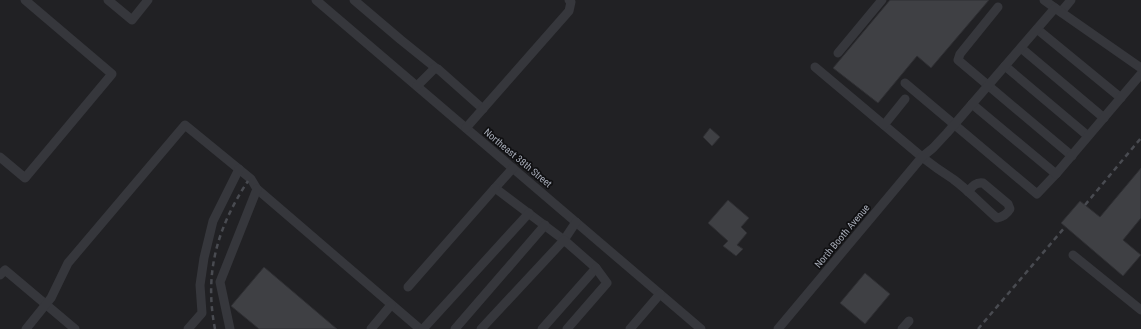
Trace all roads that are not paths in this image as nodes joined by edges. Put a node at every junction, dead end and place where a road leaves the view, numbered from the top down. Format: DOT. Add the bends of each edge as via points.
graph roads {
  1 [pos="25,0"];
  2 [pos="108,0"];
  3 [pos="148,0"];
  4 [pos="354,0"];
  5 [pos="569,0"];
  6 [pos="882,0"];
  7 [pos="1044,0"];
  8 [pos="1070,0"];
  9 [pos="318,2"];
  10 [pos="998,7"];
  11 [pos="1058,10"];
  12 [pos="1037,29"];
  13 [pos="1021,48"];
  14 [pos="838,53"];
  15 [pos="1005,66"];
  16 [pos="816,67"];
  17 [pos="1141,68"];
  18 [pos="437,69"];
  19 [pos="1141,74"];
  20 [pos="905,83"];
  21 [pos="417,86"];
  22 [pos="988,86"];
  23 [pos="1121,98"];
  24 [pos="905,100"];
  25 [pos="972,104"];
  26 [pos="483,109"];
  27 [pos="1104,118"];
  28 [pos="884,125"];
  29 [pos="954,125"];
  30 [pos="466,128"];
  31 [pos="1088,136"];
  32 [pos="0,156"];
  33 [pos="1072,156"];
  34 [pos="922,157"];
  35 [pos="513,168"];
  36 [pos="239,170"];
  37 [pos="1056,174"];
  38 [pos="495,188"];
  39 [pos="257,189"];
  40 [pos="968,192"];
  41 [pos="529,213"];
  42 [pos="576,222"];
  43 [pos="545,225"];
  44 [pos="564,240"];
  45 [pos="1073,255"];
  46 [pos="596,268"];
  47 [pos="0,275"];
  48 [pos="408,287"];
  49 [pos="660,294"];
  50 [pos="46,305"];
  51 [pos="391,305"];
  52 [pos="1141,310"];
  53 [pos="909,321"];
  54 [pos="26,329"];
  55 [pos="74,329"];
  56 [pos="188,329"];
  57 [pos="230,329"];
  58 [pos="371,329"];
  59 [pos="422,329"];
  60 [pos="455,329"];
  61 [pos="481,329"];
  62 [pos="542,329"];
  63 [pos="567,329"];
  64 [pos="630,329"];
  65 [pos="701,329"];
  66 [pos="778,329"];
  67 [pos="902,329"];
  1 -- 32 [label="street" via="112,74 25,178"];
  2 -- 3 [label="street" via="132,20"];
  4 -- 18 [label="street"];
  5 -- 26 [label="street" via="569,11"];
  6 -- 14 [label="street"];
  7 -- 11 [label="street"];
  8 -- 11 [label="street, North Booth Avenue"];
  9 -- 21 [label="street, Northeast 38th Street"];
  10 -- 22 [label="street" via="960,54 958,60"];
  11 -- 12 [label="street, North Booth Avenue"];
  11 -- 17 [label="street"];
  12 -- 13 [label="street, North Booth Avenue"];
  12 -- 23 [label="street"];
  13 -- 15 [label="street, North Booth Avenue"];
  13 -- 27 [label="street"];
  15 -- 22 [label="street, North Booth Avenue"];
  15 -- 31 [label="street"];
  16 -- 28 [label="street"];
  18 -- 21 [label="street" via="435,68"];
  18 -- 26 [label="street"];
  19 -- 23 [label="street"];
  20 -- 29 [label="street"];
  21 -- 30 [label="street, Northeast 38th Street"];
  22 -- 25 [label="street, North Booth Avenue"];
  22 -- 33 [label="street"];
  23 -- 27 [label="street"];
  24 -- 28 [label="street"];
  25 -- 29 [label="street, North Booth Avenue"];
  25 -- 37 [label="street"];
  26 -- 30 [label="street"];
  27 -- 31 [label="street"];
  28 -- 34 [label="street"];
  29 -- 34 [label="street, North Booth Avenue"];
  29 -- 37 [label="street" via="1037,194"];
  30 -- 35 [label="street, Northeast 38th Street"];
  31 -- 33 [label="street"];
  33 -- 37 [label="street"];
  34 -- 40 [label="street"];
  34 -- 66 [label="street, North Booth Avenue"];
  35 -- 38 [label="street"];
  35 -- 42 [label="street, Northeast 38th Street"];
  36 -- 39 [label="street" via="251,179"];
  36 -- 50 [label="street" via="185,125 68,263"];
  36 -- 56 [label="street" via="213,221 200,285 202,314"];
  38 -- 41 [label="street"];
  38 -- 48 [label="street"];
  39 -- 51 [label="street"];
  39 -- 57 [label="street" via="220,282"];
  40 -- 40 [label="street" via="997,218 1004,216 1010,209 1008,204 983,183 974,184"];
  41 -- 43 [label="street"];
  41 -- 59 [label="street"];
  42 -- 44 [label="street"];
  42 -- 49 [label="street, Northeast 38th Street"];
  43 -- 44 [label="street"];
  43 -- 60 [label="street"];
  44 -- 46 [label="street"];
  44 -- 61 [label="street"];
  45 -- 52 [label="street"];
  46 -- 62 [label="street"];
  46 -- 63 [label="street" via="607,283"];
  47 -- 50 [label="street" via="4,270"];
  49 -- 64 [label="street"];
  49 -- 65 [label="street, Northeast 38th Street"];
  50 -- 54 [label="street"];
  50 -- 55 [label="street"];
  51 -- 58 [label="street"];
  51 -- 59 [label="street"];
  53 -- 67 [label="street"];
}
